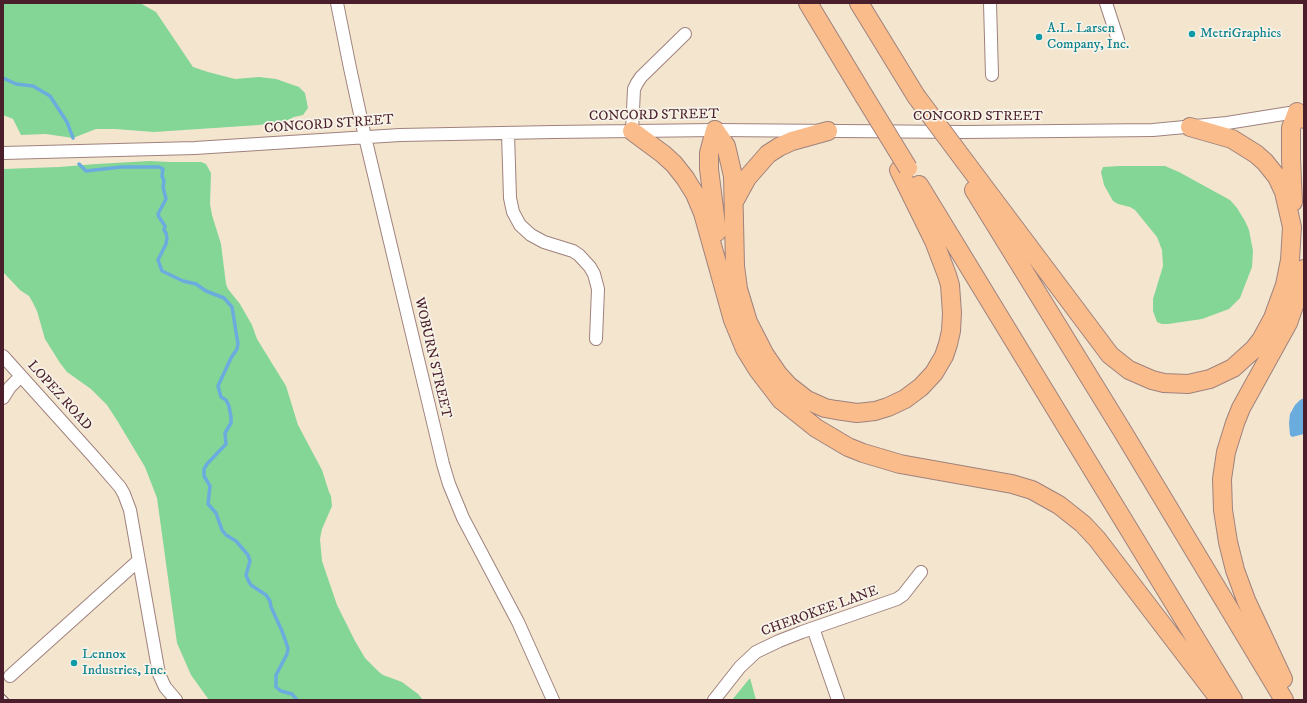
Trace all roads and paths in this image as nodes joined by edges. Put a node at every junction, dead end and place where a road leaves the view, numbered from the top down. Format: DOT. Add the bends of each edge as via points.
graph roads {
  1 [pos="337,3"];
  2 [pos="808,3"];
  3 [pos="859,3"];
  4 [pos="990,3"];
  5 [pos="1106,3"];
  6 [pos="685,34"];
  7 [pos="1118,40"];
  8 [pos="992,74"];
  9 [pos="1302,114"];
  10 [pos="1190,127"];
  11 [pos="715,130"];
  12 [pos="828,131"];
  13 [pos="632,132"];
  14 [pos="508,133"];
  15 [pos="365,137"];
  16 [pos="3,153"];
  17 [pos="961,162"];
  18 [pos="904,169"];
  19 [pos="735,203"];
  20 [pos="1292,227"];
  21 [pos="1304,269"];
  22 [pos="722,278"];
  23 [pos="596,339"];
  24 [pos="6,364"];
  25 [pos="21,376"];
  26 [pos="3,398"];
  27 [pos="138,561"];
  28 [pos="922,572"];
  29 [pos="813,628"];
  30 [pos="10,676"];
  31 [pos="176,700"];
  32 [pos="554,700"];
  33 [pos="714,700"];
  34 [pos="838,700"];
  35 [pos="1220,700"];
  36 [pos="1233,700"];
  37 [pos="1284,700"];
  38 [pos="1293,700"];
  1 -- 15 [label="street, WOBURN STREET"];
  2 -- 18 [label="highway, bridge"];
  3 -- 17 [label="highway, bridge" via="916,96"];
  4 -- 8 [label="street"];
  5 -- 7 [label="street"];
  6 -- 13 [label="street" via="637,83 634,89"];
  9 -- 10 [label="street, CONCORD STREET"];
  9 -- 20 [label="highway" via="1293,122 1291,134"];
  10 -- 12 [label="street, CONCORD STREET" via="1084,132"];
  10 -- 20 [label="highway" via="1232,139 1265,162 1277,177 1284,192"];
  11 -- 12 [label="street, CONCORD STREET"];
  11 -- 13 [label="street, CONCORD STREET"];
  11 -- 19 [label="highway" via="729,153"];
  11 -- 22 [label="highway" via="709,153 709,169"];
  12 -- 19 [label="highway" via="792,141 768,154 746,178"];
  13 -- 14 [label="street, CONCORD STREET"];
  13 -- 22 [label="highway" via="668,159 690,185 703,213"];
  14 -- 15 [label="street, CONCORD STREET"];
  14 -- 23 [label="street" via="510,198 513,212 520,225 531,236 573,251 590,267 598,289"];
  15 -- 16 [label="street, CONCORD STREET" via="195,148"];
  15 -- 32 [label="street, WOBURN STREET" via="449,484 471,534 521,629"];
  17 -- 20 [label="highway" via="1110,355 1128,370 1164,383 1188,384 1210,379 1233,368 1254,350 1267,330 1282,297 1290,260"];
  17 -- 37 [label="highway"];
  18 -- 19 [label="highway" via="944,265 950,285 952,325 944,356 926,383 905,399 875,411 847,412 817,404 798,394 771,364 748,322 738,289 734,254"];
  18 -- 36 [label="highway"];
  21 -- 38 [label="highway" via="1288,323 1241,408 1233,428 1225,458 1222,487 1228,542 1238,580"];
  22 -- 35 [label="highway" via="733,320 745,349 763,378 792,410 829,437 877,458 1012,484 1032,490 1059,504 1097,539"];
  24 -- 25 [label="street, LOPEZ ROAD"];
  25 -- 26 [label="street"];
  25 -- 27 [label="street, LOPEZ ROAD" via="120,487 130,510"];
  27 -- 30 [label="street"];
  27 -- 31 [label="street, LOPEZ ROAD" via="159,674"];
  28 -- 29 [label="street, CHEROKEE LANE" via="897,599"];
  29 -- 33 [label="street, CHEROKEE LANE" via="756,652 740,667"];
  29 -- 34 [label="street"];
}
